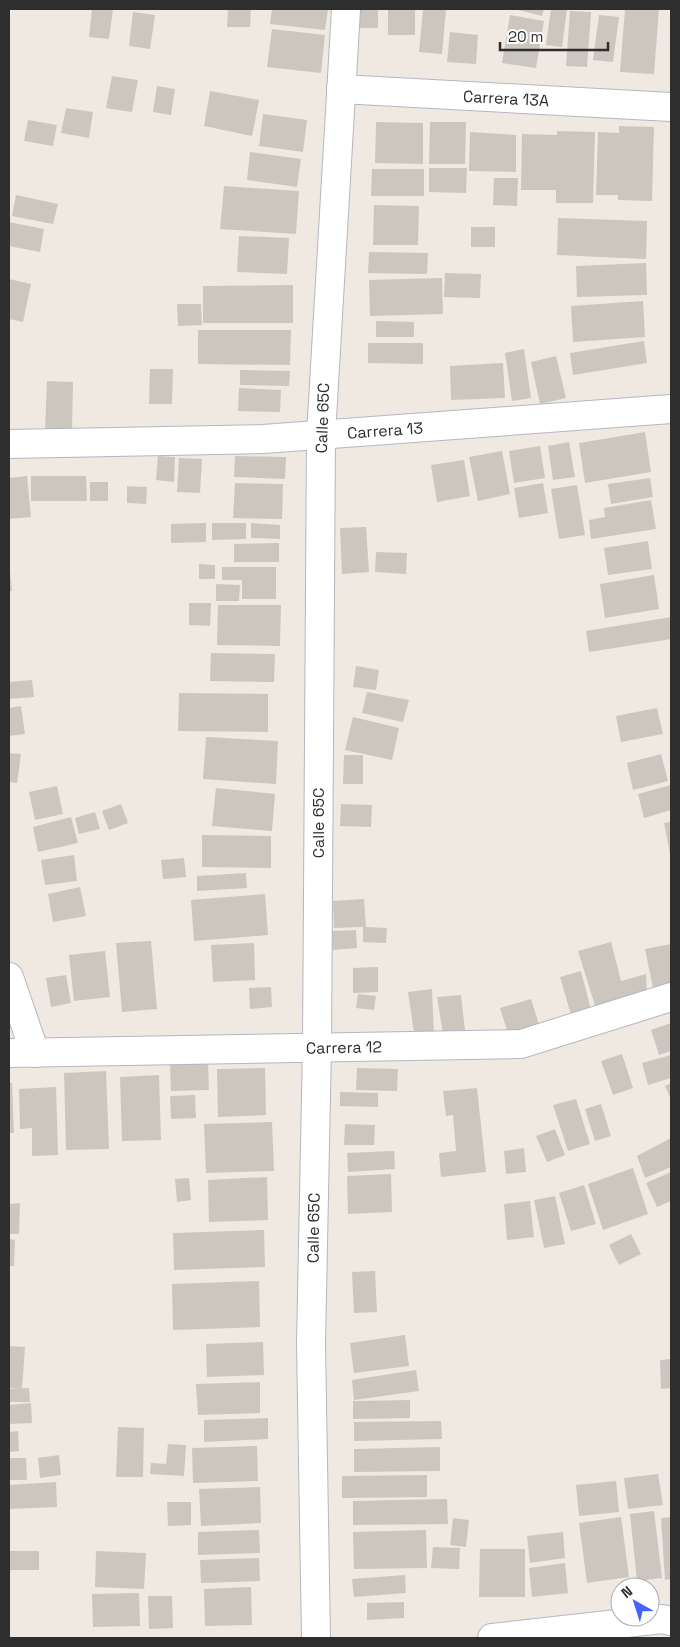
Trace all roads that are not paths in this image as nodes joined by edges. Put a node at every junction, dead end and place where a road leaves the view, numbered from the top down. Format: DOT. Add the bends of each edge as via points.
graph roads {
  1 [pos="346,9"];
  2 [pos="341,89"];
  3 [pos="671,107"];
  4 [pos="671,410"];
  5 [pos="321,435"];
  6 [pos="9,444"];
  7 [pos="9,977"];
  8 [pos="671,997"];
  9 [pos="317,1047"];
  10 [pos="22,1053"];
  11 [pos="671,1621"];
  12 [pos="316,1638"];
  13 [pos="492,1638"];
  1 -- 2 [label="street, Calle 65C"];
  2 -- 3 [label="street, Carrera 13A"];
  2 -- 5 [label="street, Calle 65C"];
  4 -- 5 [label="street, Carrera 13"];
  5 -- 6 [label="street, Carrera 13"];
  5 -- 9 [label="street, Calle 65C"];
  7 -- 10 [label="street"];
  8 -- 9 [label="street, Carrera 12" via="521,1044"];
  9 -- 10 [label="street, Carrera 12"];
  9 -- 12 [label="street, Calle 65C" via="311,1342"];
  11 -- 13 [label="street" via="662,1619"];
}
